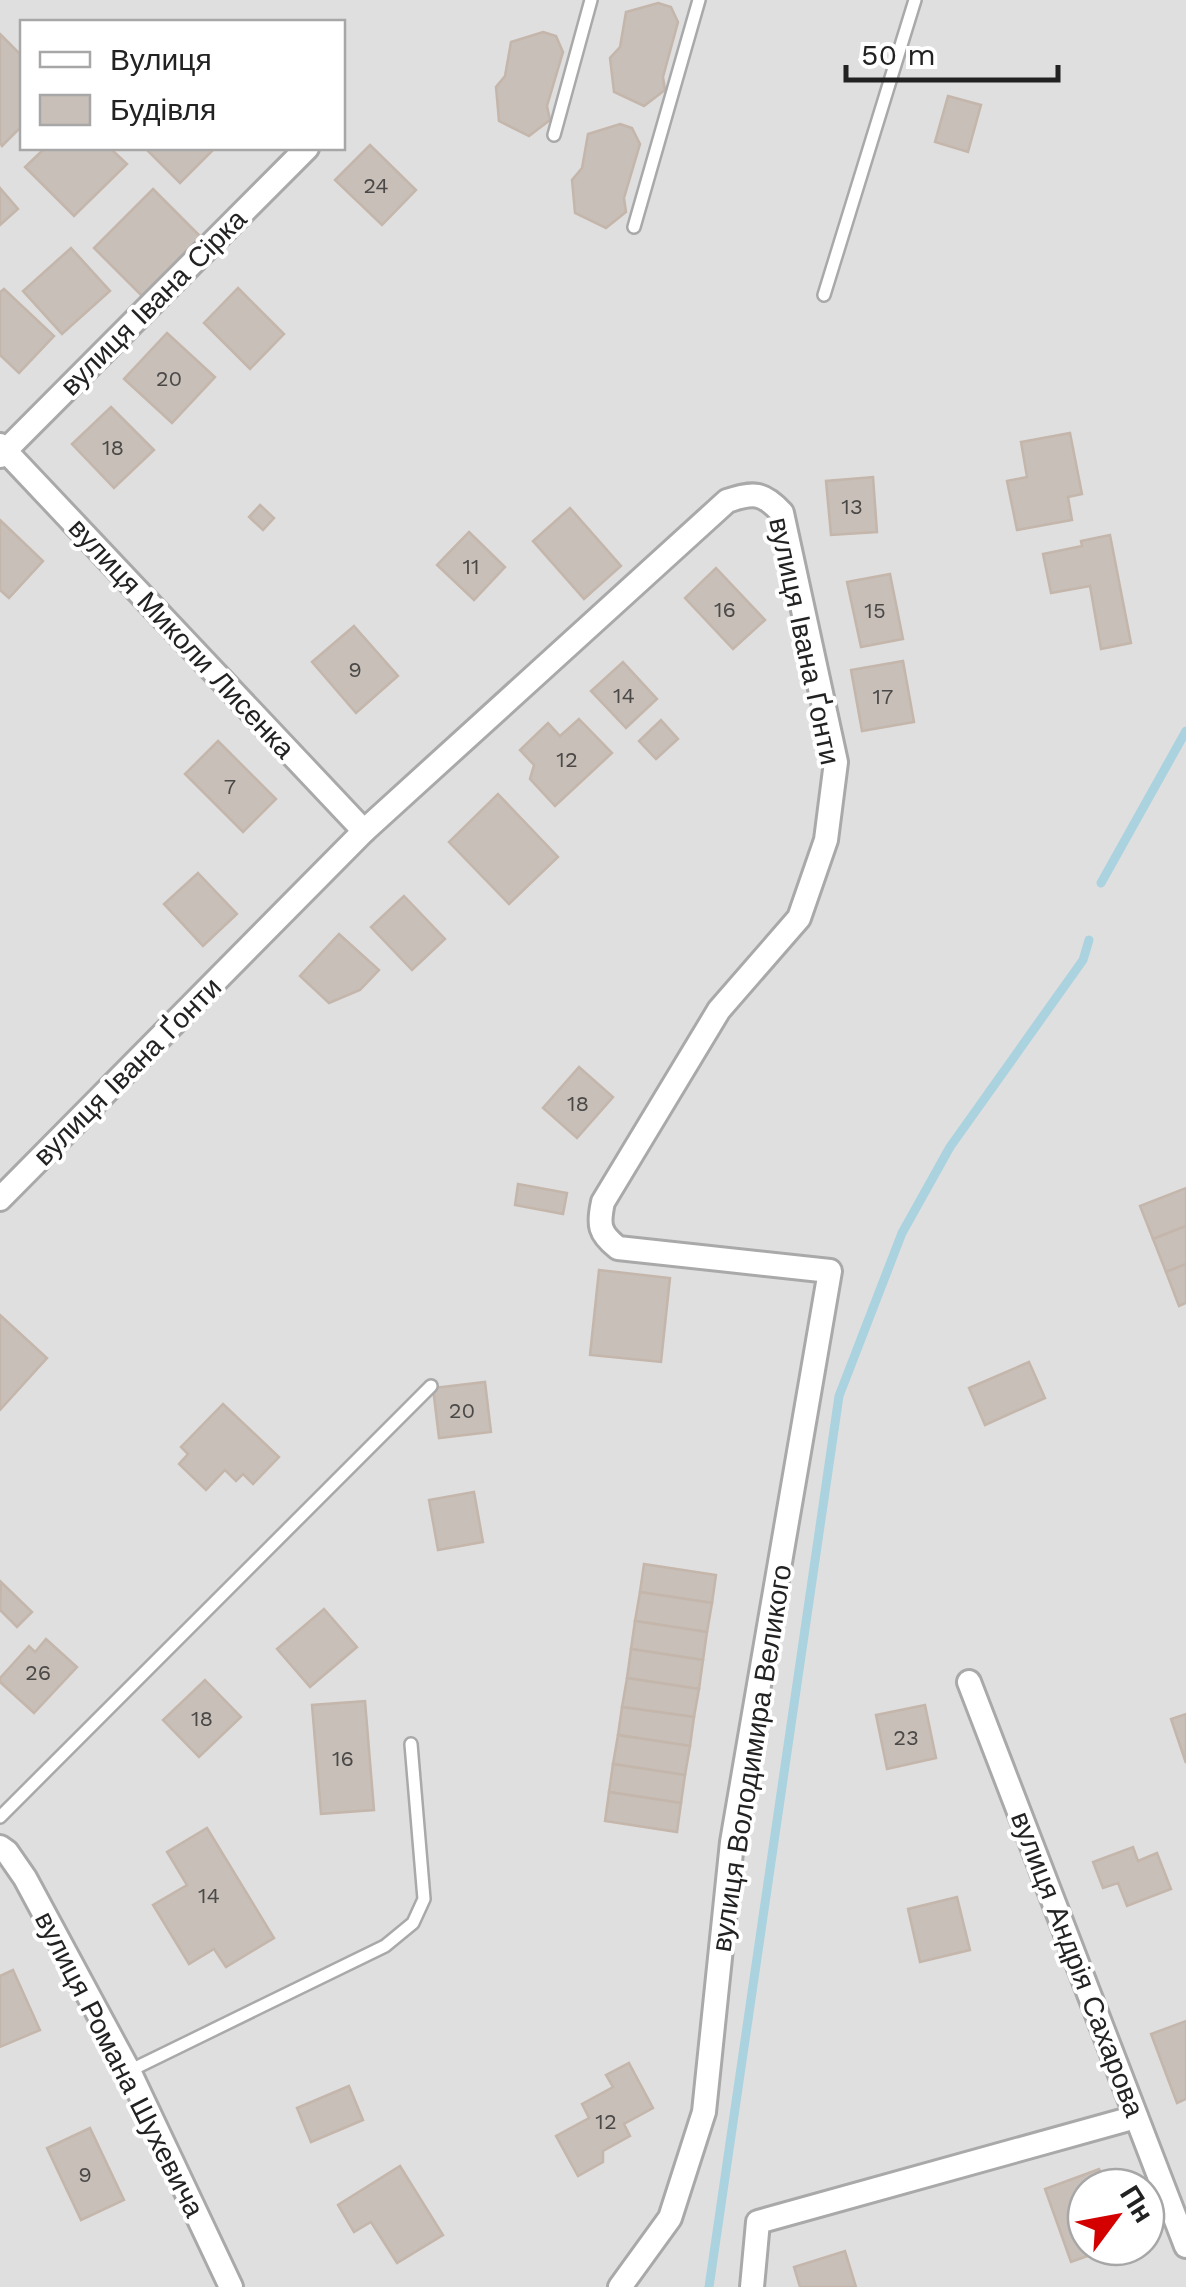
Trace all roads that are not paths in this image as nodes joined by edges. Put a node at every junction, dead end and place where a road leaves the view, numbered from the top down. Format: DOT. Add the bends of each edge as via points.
graph roads {
  1 [pos="591,0"];
  2 [pos="699,0"];
  3 [pos="915,0"];
  4 [pos="554,135"];
  5 [pos="305,150"];
  6 [pos="634,227"];
  7 [pos="824,296"];
  8 [pos="2,450"];
  9 [pos="364,832"];
  10 [pos="0,1198"];
  11 [pos="830,1271"];
  12 [pos="431,1386"];
  13 [pos="969,1682"];
  14 [pos="411,1744"];
  15 [pos="0,1818"];
  16 [pos="0,1848"];
  17 [pos="129,2072"];
  18 [pos="1136,2117"];
  19 [pos="1186,2246"];
  20 [pos="231,2287"];
  21 [pos="620,2287"];
  22 [pos="752,2287"];
  1 -- 4 [label="lane"];
  2 -- 6 [label="lane"];
  3 -- 7 [label="lane"];
  5 -- 8 [label="street, вулиця Івана Сірка"];
  8 -- 9 [label="street, вулиця Миколи Лисенка"];
  9 -- 10 [label="street, вулиця Івана Ґонти"];
  9 -- 11 [label="street, вулиця Івана Ґонти" via="727,501 749,493 769,499 782,513 836,762 826,840 799,918 719,1010 602,1202 599,1222 618,1248"];
  11 -- 21 [label="street, вулиця Володимира Великого" via="732,1842 704,2112 670,2218"];
  12 -- 15 [label="lane"];
  13 -- 18 [label="street, вулиця Андрія Сахарова"];
  14 -- 17 [label="lane" via="424,1899 413,1922 385,1946"];
  16 -- 17 [label="street, вулиця Романа Шухевича" via="25,1878"];
  17 -- 20 [label="street, вулиця Романа Шухевича"];
  18 -- 19 [label="street, вулиця Андрія Сахарова"];
  18 -- 22 [label="street" via="758,2222"];
}
